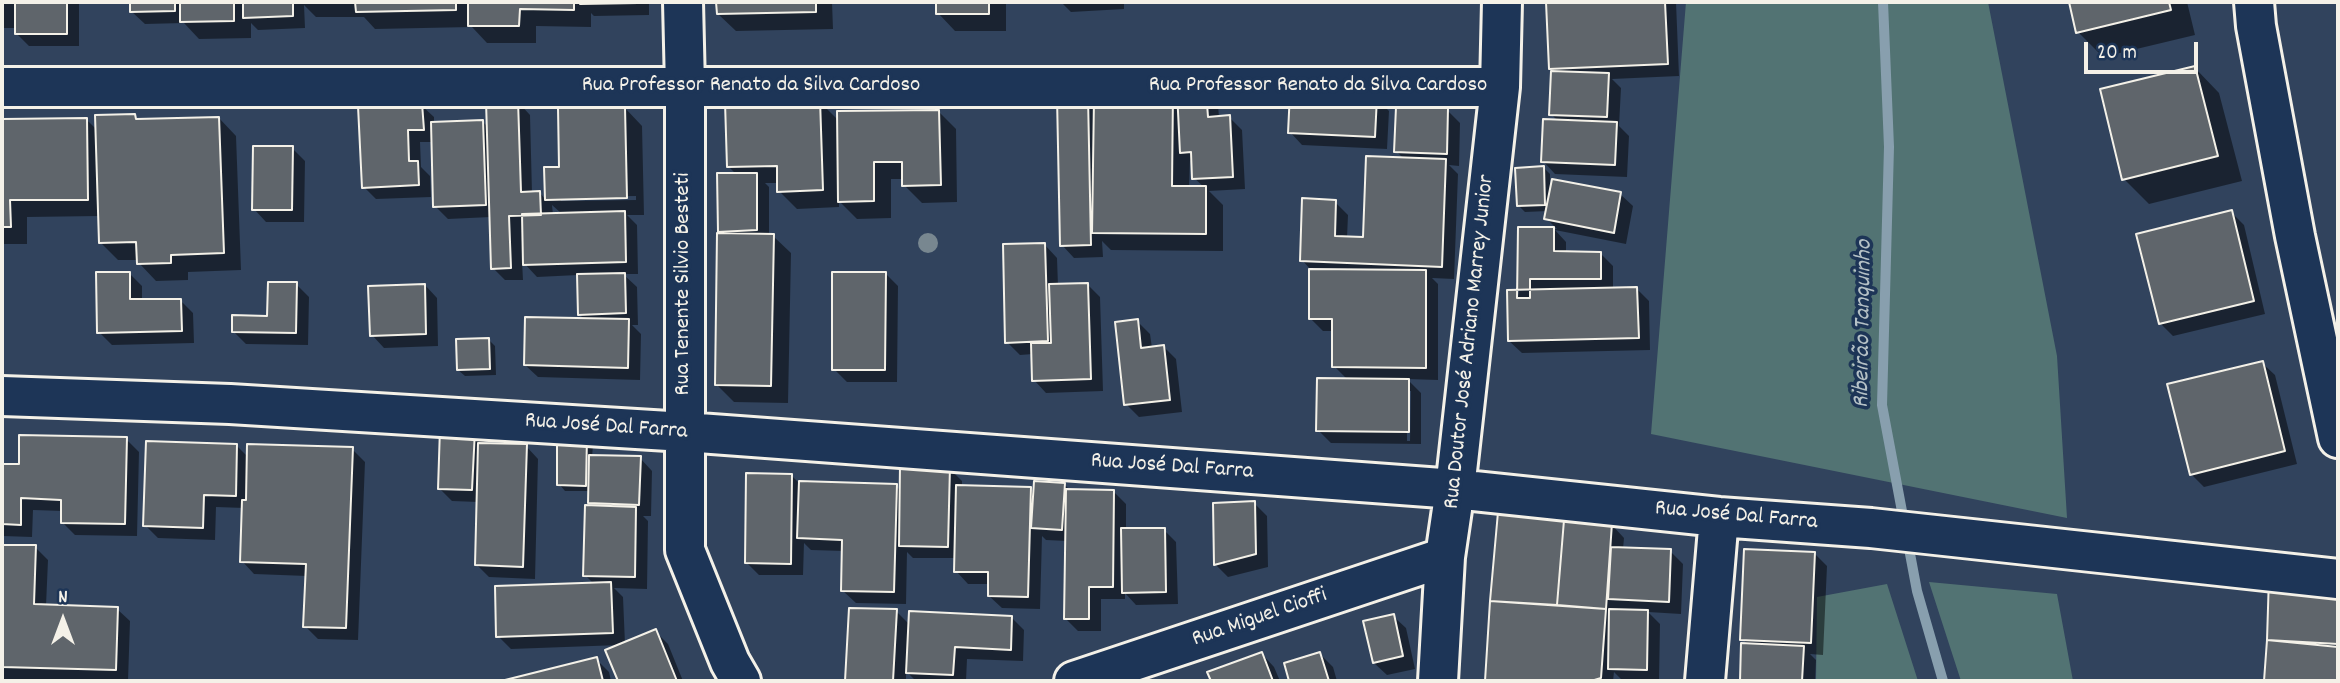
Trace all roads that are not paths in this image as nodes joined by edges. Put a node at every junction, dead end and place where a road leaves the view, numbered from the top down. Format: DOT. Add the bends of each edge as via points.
graph roads {
  1 [pos="683,2"];
  2 [pos="1502,2"];
  3 [pos="2254,2"];
  4 [pos="2,87"];
  5 [pos="685,87"];
  6 [pos="1500,87"];
  7 [pos="2,396"];
  8 [pos="685,432"];
  9 [pos="2338,438"];
  10 [pos="1455,489"];
  11 [pos="1719,516"];
  12 [pos="1446,557"];
  13 [pos="2338,579"];
  14 [pos="741,681"];
  15 [pos="1074,681"];
  16 [pos="1438,681"];
  17 [pos="1705,681"];
  1 -- 5 [label="street, Rua Tenente Silvio Besteti"];
  2 -- 6 [label="street, Rua Doutor José Adriano Marrey Junior"];
  3 -- 9 [label="street" via="2295,236"];
  4 -- 5 [label="street, Rua Professor Renato da Silva Cardoso"];
  5 -- 6 [label="street, Rua Professor Renato da Silva Cardoso"];
  5 -- 8 [label="street, Rua Tenente Silvio Besteti"];
  6 -- 10 [label="street, Rua Doutor José Adriano Marrey Junior"];
  7 -- 8 [label="street, Rua José Dal Farra" via="230,404"];
  8 -- 10 [label="street, Rua José Dal Farra"];
  8 -- 14 [label="street, Rua Tenente Silvio Besteti" via="685,550"];
  10 -- 11 [label="street, Rua José Dal Farra"];
  10 -- 12 [label="street, Rua Doutor José Adriano Marrey Junior"];
  11 -- 13 [label="street, Rua José Dal Farra"];
  11 -- 17 [label="street"];
  12 -- 15 [label="street, Rua Miguel Cioffi"];
  12 -- 16 [label="street, Rua Doutor José Adriano Marrey Junior"];
}
